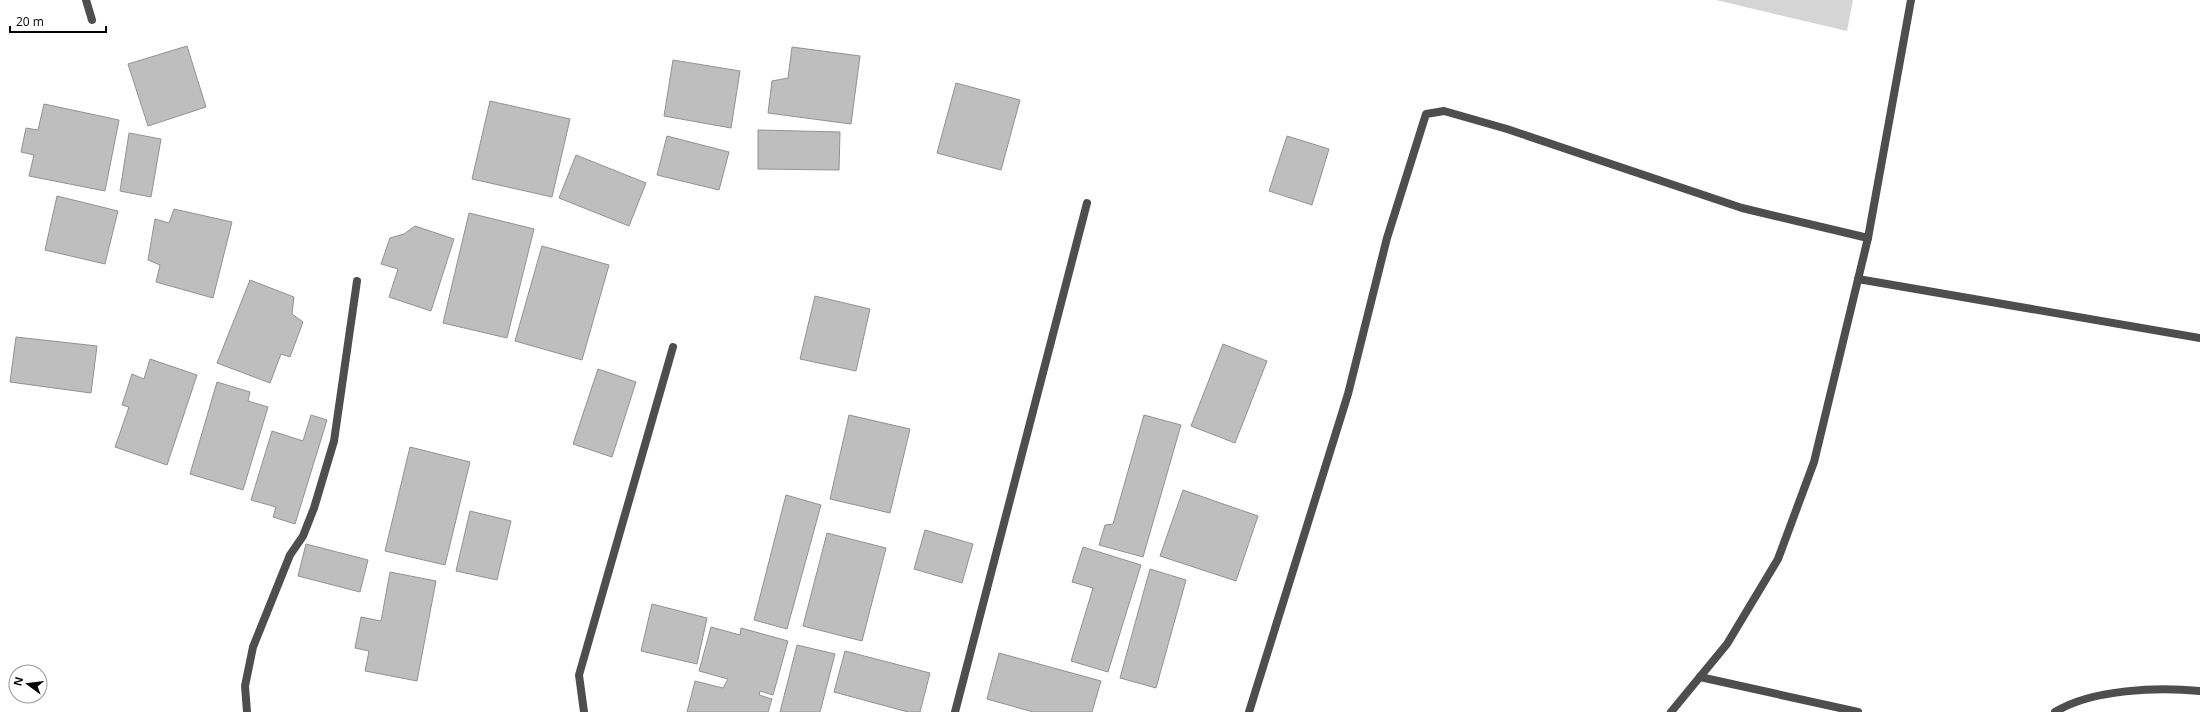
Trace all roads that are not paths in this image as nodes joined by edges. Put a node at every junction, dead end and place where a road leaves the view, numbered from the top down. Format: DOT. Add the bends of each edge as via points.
graph roads {
  1 [pos="86,0"];
  2 [pos="1911,0"];
  3 [pos="92,20"];
  4 [pos="1087,203"];
  5 [pos="1868,238"];
  6 [pos="1858,279"];
  7 [pos="357,280"];
  8 [pos="2200,338"];
  9 [pos="673,347"];
  10 [pos="1700,677"];
  11 [pos="2200,691"];
  12 [pos="2064,709"];
  13 [pos="247,712"];
  14 [pos="584,712"];
  15 [pos="955,712"];
  16 [pos="1249,712"];
  17 [pos="1671,712"];
  18 [pos="1858,712"];
  19 [pos="2055,712"];
  1 -- 3 [label="street"];
  2 -- 5 [label="street"];
  4 -- 15 [label="street"];
  5 -- 6 [label="street"];
  5 -- 16 [label="street" via="1742,208 1515,132 1444,111 1426,114 1387,238 1348,394"];
  6 -- 8 [label="street"];
  6 -- 10 [label="street" via="1814,462 1778,559 1727,644"];
  7 -- 13 [label="street" via="334,441 303,536 290,555 253,647 245,686"];
  9 -- 14 [label="street" via="579,675"];
  10 -- 17 [label="street"];
  10 -- 18 [label="street"];
  11 -- 12 [label="street" via="2120,691"];
  12 -- 19 [label="street"];
}
